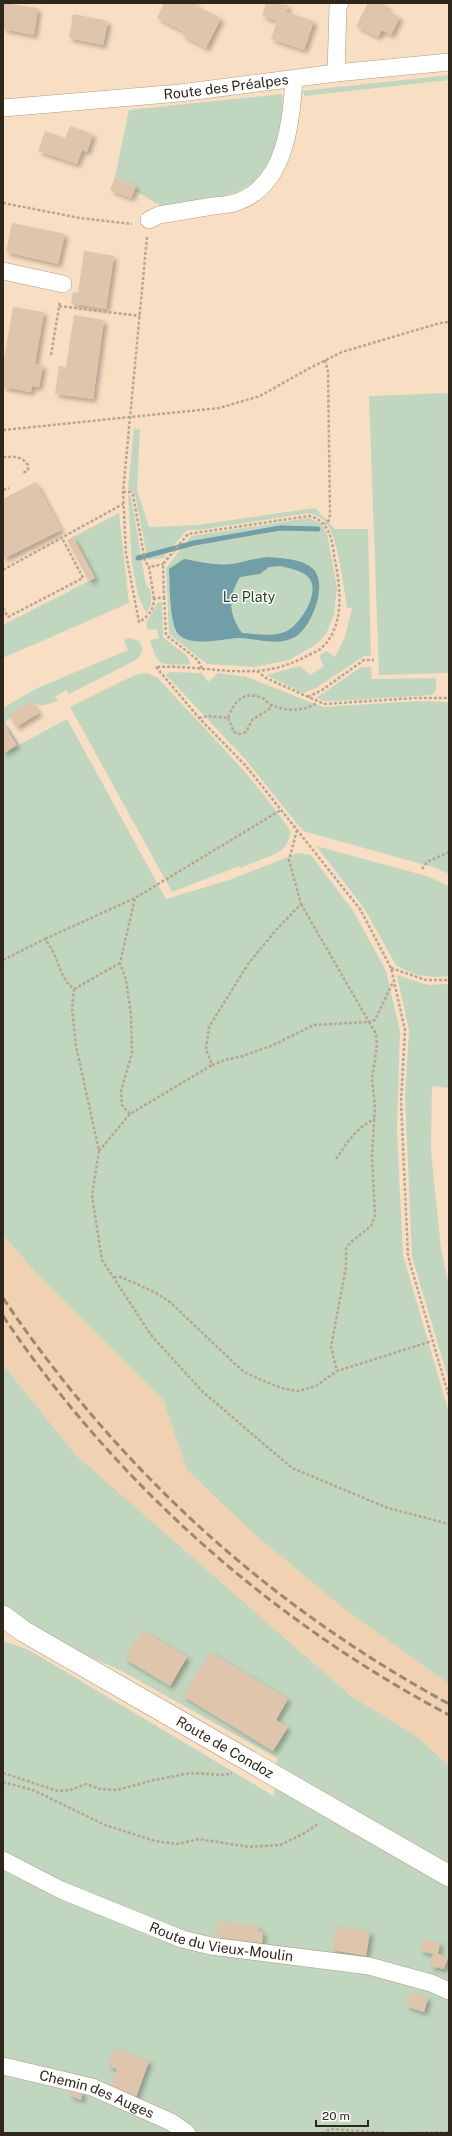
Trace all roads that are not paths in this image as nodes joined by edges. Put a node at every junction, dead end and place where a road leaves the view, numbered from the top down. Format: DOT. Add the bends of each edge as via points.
graph roads {
  1 [pos="335,4"];
  2 [pos="449,62"];
  3 [pos="336,73"];
  4 [pos="294,79"];
  5 [pos="3,108"];
  6 [pos="149,222"];
  7 [pos="3,271"];
  8 [pos="63,284"];
  9 [pos="3,1616"];
  10 [pos="3,1860"];
  11 [pos="449,1876"];
  12 [pos="449,1991"];
  13 [pos="3,2066"];
  14 [pos="186,2133"];
  1 -- 3 [label="street"];
  2 -- 3 [label="street, Route des Préalpes"];
  3 -- 4 [label="street, Route des Préalpes"];
  4 -- 5 [label="street, Route des Préalpes" via="180,93"];
  4 -- 6 [label="street" via="292,111 285,146 275,168 251,196 237,202 159,215"];
  7 -- 8 [label="street"];
  9 -- 11 [label="main road, Route de Condoz" via="23,1631"];
  10 -- 12 [label="street, Route du Vieux-Moulin" via="61,1890 182,1939 211,1946 369,1966 431,1983"];
  13 -- 14 [label="street, Chemin des Auges" via="92,2087 164,2119"];
}
